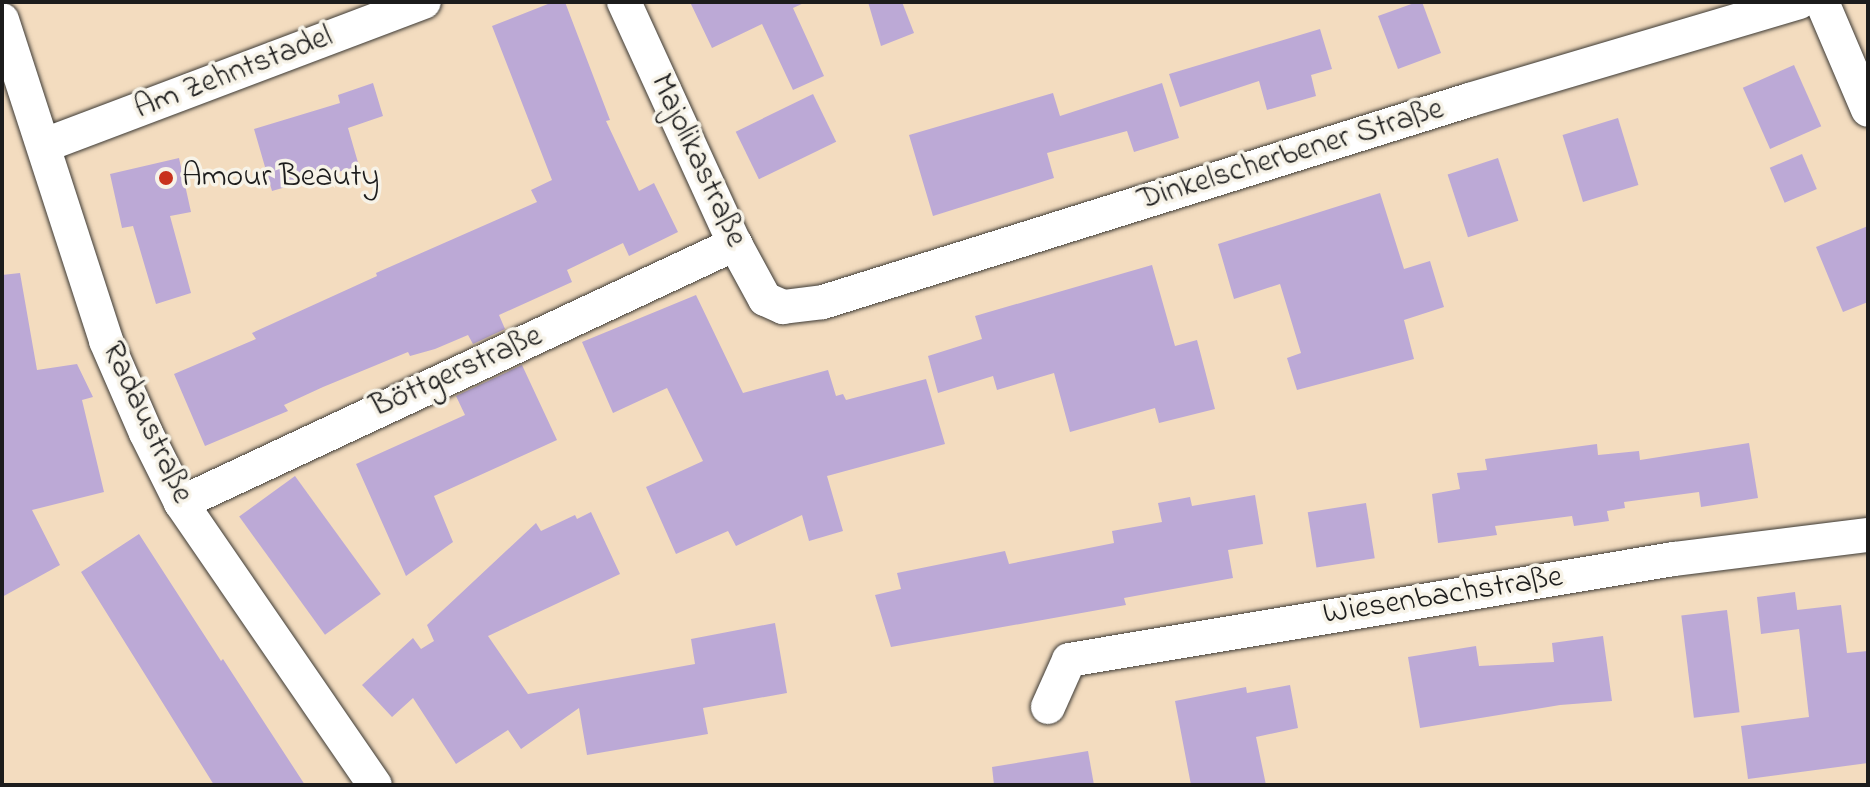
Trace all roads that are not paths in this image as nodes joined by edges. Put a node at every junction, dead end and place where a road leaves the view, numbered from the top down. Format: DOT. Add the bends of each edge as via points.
graph roads {
  1 [pos="424,2"];
  2 [pos="624,2"];
  3 [pos="1799,2"];
  4 [pos="1822,2"];
  5 [pos="2,20"];
  6 [pos="1868,110"];
  7 [pos="45,145"];
  8 [pos="735,244"];
  9 [pos="783,307"];
  10 [pos="181,503"];
  11 [pos="1868,535"];
  12 [pos="1048,707"];
  13 [pos="375,785"];
  1 -- 7 [label="street, Am Zehntstadel"];
  2 -- 8 [label="street, Majolikastraße"];
  3 -- 9 [label="street, Dinkelscherbener Straße" via="823,302"];
  4 -- 6 [label="street"];
  5 -- 7 [label="street, Radaustraße"];
  7 -- 10 [label="street, Radaustraße" via="106,341"];
  8 -- 9 [label="street, Majolikastraße" via="765,299"];
  8 -- 10 [label="street, Böttgerstraße"];
  10 -- 13 [label="street, Radaustraße"];
  11 -- 12 [label="street, Wiesenbachstraße" via="1674,559 1069,660"];
}
